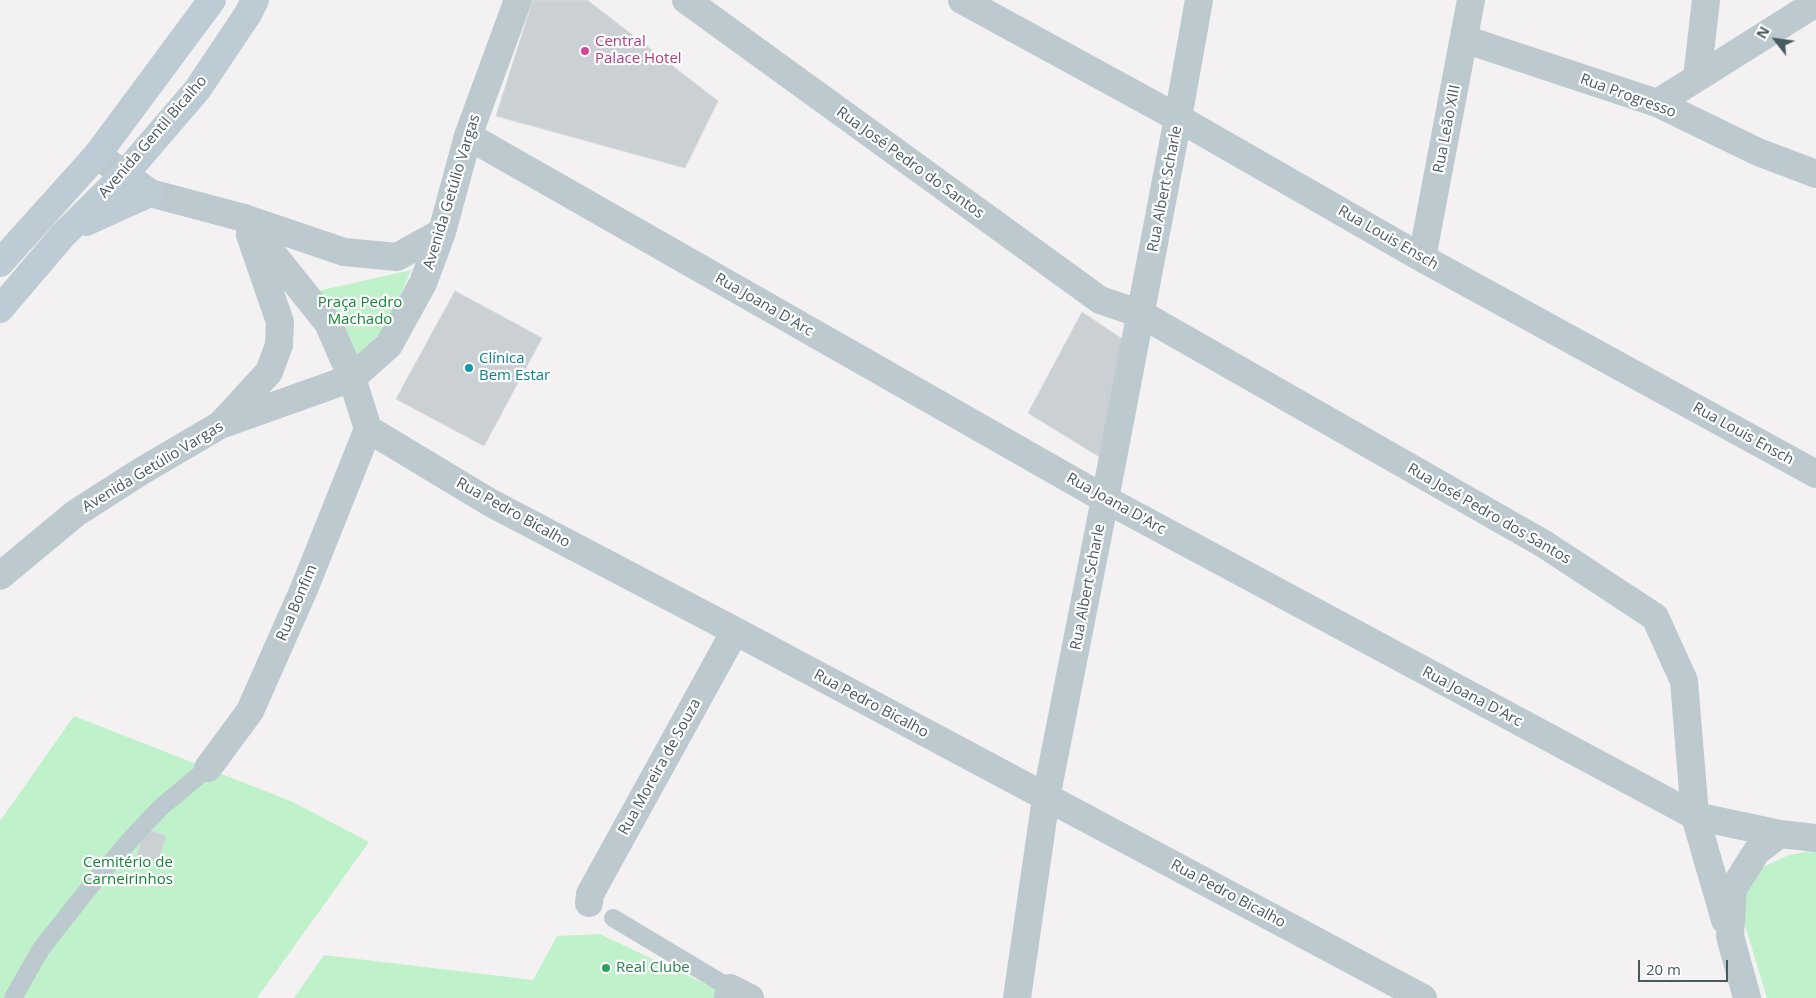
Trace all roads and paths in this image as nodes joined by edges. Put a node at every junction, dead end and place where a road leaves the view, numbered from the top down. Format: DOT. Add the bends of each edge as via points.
graph roads {
  1 [pos="212,0"];
  2 [pos="255,0"];
  3 [pos="518,0"];
  4 [pos="686,0"];
  5 [pos="962,0"];
  6 [pos="1199,0"];
  7 [pos="1471,0"];
  8 [pos="1706,0"];
  9 [pos="1816,3"];
  10 [pos="1464,39"];
  11 [pos="1697,78"];
  12 [pos="1657,104"];
  13 [pos="1178,118"];
  14 [pos="468,136"];
  15 [pos="97,154"];
  16 [pos="1816,174"];
  17 [pos="124,175"];
  18 [pos="150,193"];
  19 [pos="244,218"];
  20 [pos="442,232"];
  21 [pos="63,235"];
  22 [pos="1422,258"];
  23 [pos="0,263"];
  24 [pos="0,309"];
  25 [pos="1141,314"];
  26 [pos="352,378"];
  27 [pos="220,425"];
  28 [pos="368,429"];
  29 [pos="1816,474"];
  30 [pos="1105,499"];
  31 [pos="0,576"];
  32 [pos="734,631"];
  33 [pos="208,768"];
  34 [pos="1046,798"];
  35 [pos="1694,816"];
  36 [pos="1780,834"];
  37 [pos="1816,838"];
  38 [pos="589,903"];
  39 [pos="612,918"];
  40 [pos="1730,936"];
  41 [pos="736,995"];
  42 [pos="13,998"];
  43 [pos="1017,998"];
  44 [pos="1423,998"];
  45 [pos="1747,998"];
  1 -- 15 [label="main road, Avenida Gentil Bicalho"];
  2 -- 17 [label="main road, Avenida Gentil Bicalho" via="197,90"];
  3 -- 14 [label="street, Avenida Getúlio Vargas"];
  4 -- 25 [label="street, Rua José Pedro do Santos" via="1100,300"];
  5 -- 13 [label="street, Rua Louis Ensch"];
  6 -- 13 [label="street, Rua Albert Scharle"];
  7 -- 10 [label="street, Rua Leão XIII"];
  8 -- 11 [label="street"];
  9 -- 11 [label="street"];
  10 -- 12 [label="street, Rua Progresso"];
  10 -- 22 [label="street, Rua Leão XIII"];
  11 -- 12 [label="street"];
  12 -- 16 [label="street, Rua Progresso" via="1758,152"];
  13 -- 22 [label="street, Rua Louis Ensch"];
  13 -- 25 [label="street, Rua Albert Scharle"];
  14 -- 20 [label="street, Avenida Getúlio Vargas"];
  14 -- 30 [label="street, Rua Joana D'Arc"];
  15 -- 17 [label="street"];
  15 -- 23 [label="main road, Avenida Gentil Bicalho"];
  17 -- 18 [label="street"];
  17 -- 21 [label="main road, Avenida Gentil Bicalho"];
  18 -- 19 [label="street"];
  18 -- 21 [label="main road" via="90,219"];
  19 -- 20 [label="street" via="344,252 397,257"];
  19 -- 26 [label="street" via="328,323"];
  19 -- 27 [label="street" via="280,322 279,345 269,372"];
  20 -- 26 [label="street, Avenida Getúlio Vargas" via="423,282 389,345"];
  21 -- 24 [label="main road, Avenida Gentil Bicalho"];
  22 -- 29 [label="street, Rua Louis Ensch"];
  25 -- 30 [label="street, Rua Albert Scharle"];
  25 -- 35 [label="street, Rua José Pedro dos Santos" via="1544,544 1655,617 1684,681"];
  26 -- 27 [label="street, Avenida Getúlio Vargas"];
  26 -- 28 [label="street"];
  27 -- 31 [label="street, Avenida Getúlio Vargas" via="76,513"];
  28 -- 32 [label="street, Rua Pedro Bicalho" via="491,503"];
  28 -- 33 [label="street, Rua Bonfim" via="304,589 250,711"];
  30 -- 34 [label="street, Rua Albert Scharle"];
  30 -- 35 [label="street, Rua Joana D'Arc"];
  32 -- 34 [label="street, Rua Pedro Bicalho"];
  32 -- 38 [label="street, Rua Moreira de Souza" via="590,894"];
  33 -- 42 [label="lane" via="160,808 93,883 41,948"];
  34 -- 43 [label="street, Rua Albert Scharle"];
  34 -- 44 [label="street, Rua Pedro Bicalho"];
  35 -- 36 [label="street, Rua Joana D'Arc"];
  35 -- 40 [label="street, Rua José Pedro dos Santos"];
  36 -- 37 [label="street, Rua Joana D'Arc"];
  36 -- 40 [label="street" via="1757,851 1733,889"];
  39 -- 41 [label="lane"];
  40 -- 45 [label="street, Rua José Pedro dos Santos"];
}
